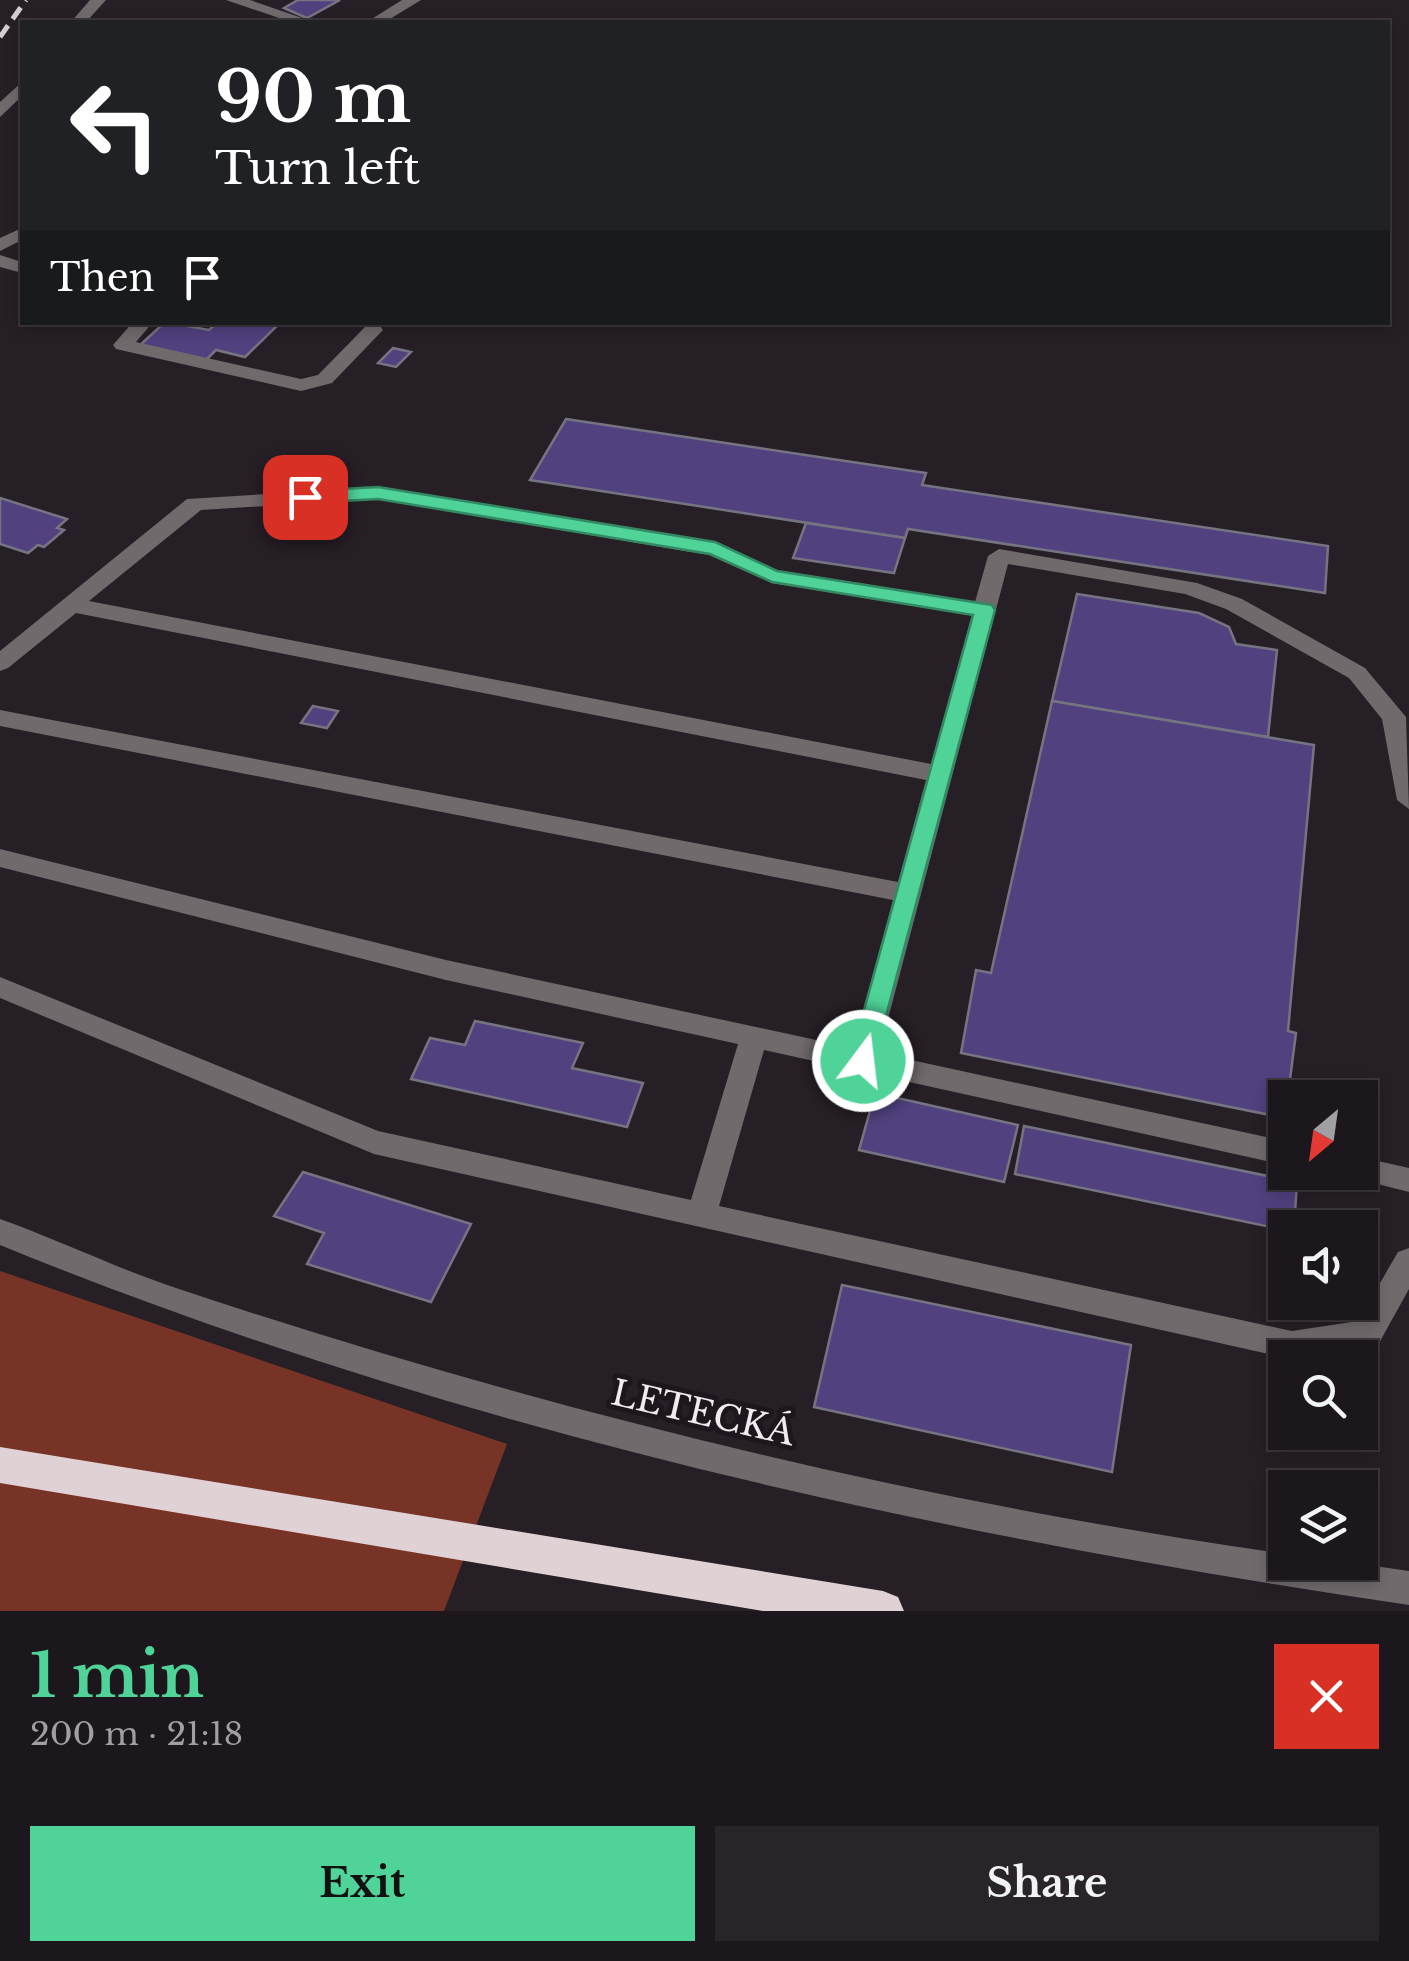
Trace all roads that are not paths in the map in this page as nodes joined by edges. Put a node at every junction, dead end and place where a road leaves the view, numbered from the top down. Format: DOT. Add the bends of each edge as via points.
graph roads {
  1 [pos="98,0"];
  2 [pos="234,0"];
  3 [pos="413,0"];
  4 [pos="80,20"];
  5 [pos="299,20"];
  6 [pos="378,20"];
  7 [pos="20,89"];
  8 [pos="0,112"];
  9 [pos="141,325"];
  10 [pos="373,330"];
  11 [pos="71,605"];
  12 [pos="984,610"];
  13 [pos="0,663"];
  14 [pos="0,718"];
  15 [pos="940,774"];
  16 [pos="1409,800"];
  17 [pos="0,858"];
  18 [pos="908,893"];
  19 [pos="0,987"];
  20 [pos="754,1037"];
  21 [pos="863,1061"];
  22 [pos="1268,1149"];
  23 [pos="1378,1173"];
  24 [pos="1409,1180"];
  25 [pos="702,1214"];
  26 [pos="0,1232"];
  27 [pos="1409,1261"];
  28 [pos="0,1465"];
  29 [pos="1409,1588"];
  30 [pos="883,1611"];
  1 -- 4 [label="street"];
  2 -- 5 [label="street"];
  3 -- 6 [label="street"];
  7 -- 8 [label="street"];
  9 -- 10 [label="street" via="123,345 301,385 324,380"];
  11 -- 12 [label="street" via="195,504 378,493 715,548 772,576"];
  11 -- 13 [label="street"];
  11 -- 15 [label="street"];
  12 -- 15 [label="street"];
  12 -- 16 [label="street" via="998,556 1188,588 1234,604 1357,672 1394,718"];
  14 -- 18 [label="street"];
  15 -- 18 [label="street"];
  17 -- 20 [label="street" via="446,970"];
  18 -- 21 [label="street"];
  19 -- 25 [label="street" via="374,1142"];
  20 -- 21 [label="street"];
  20 -- 25 [label="street"];
  21 -- 22 [label="street"];
  23 -- 24 [label="street"];
  25 -- 27 [label="street" via="1292,1345 1368,1333"];
  26 -- 29 [label="street, LETECKÁ" via="194,1308 561,1421 964,1516"];
  28 -- 30 [label="highway"];
}
